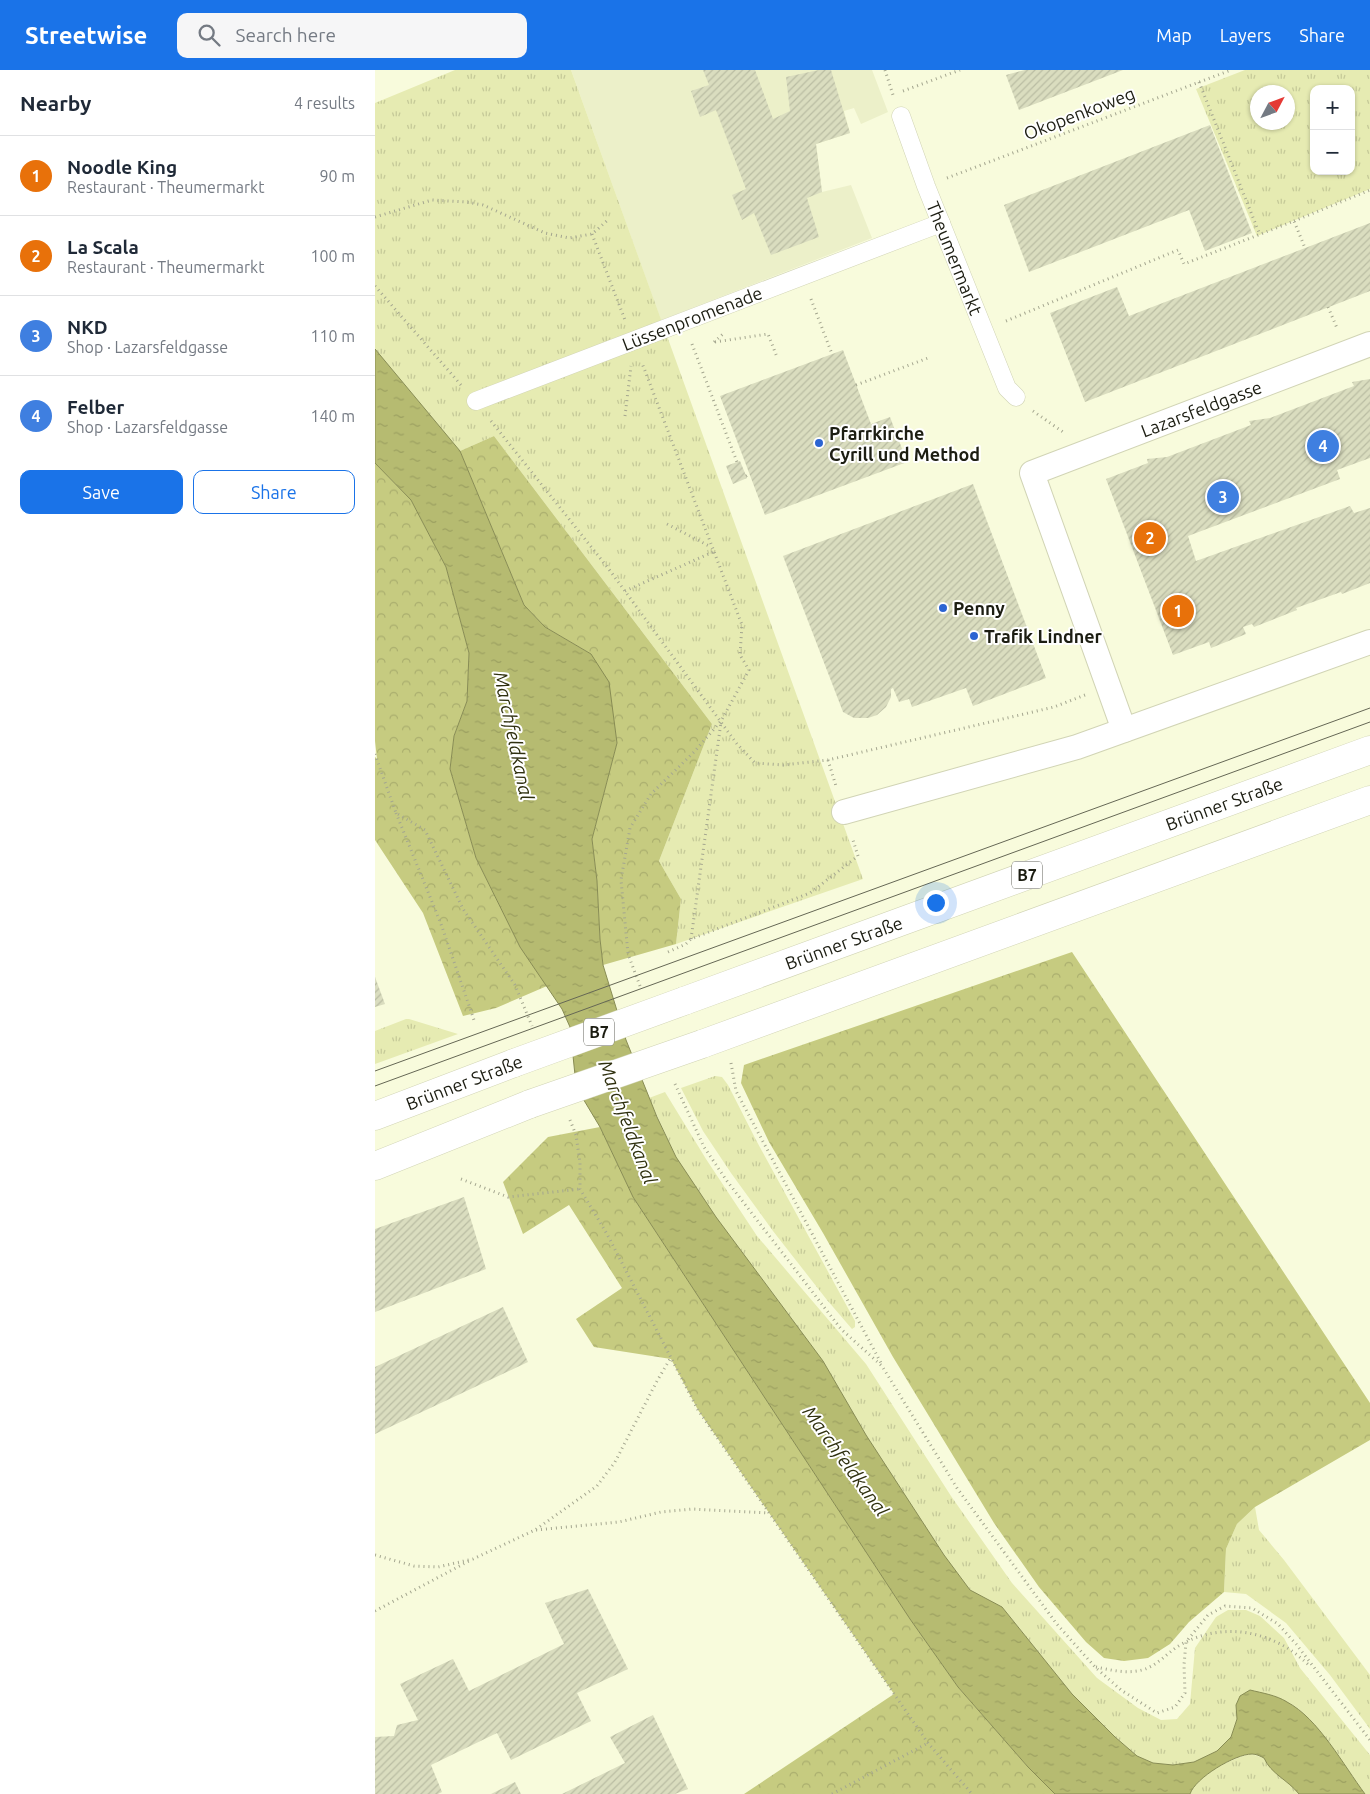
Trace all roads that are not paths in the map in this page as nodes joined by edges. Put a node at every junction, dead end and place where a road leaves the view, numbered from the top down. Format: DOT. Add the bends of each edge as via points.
graph roads {
  1 [pos="901,116"];
  2 [pos="941,223"];
  3 [pos="1370,344"];
  4 [pos="1016,397"];
  5 [pos="476,402"];
  6 [pos="1370,642"];
  7 [pos="1124,730"];
  8 [pos="1370,750"];
  9 [pos="1370,800"];
  10 [pos="844,812"];
  11 [pos="375,1116"];
  12 [pos="375,1166"];
  1 -- 2 [label="street, Theumermarkt"];
  2 -- 4 [label="street, Theumermarkt" via="1007,388"];
  2 -- 5 [label="street, Lüssenpromenade"];
  3 -- 7 [label="street, Lazarsfeldgasse" via="1032,473"];
  6 -- 7 [label="street"];
  7 -- 10 [label="street" via="1077,747"];
  8 -- 11 [label="main road, Brünner Straße / B7, bridge"];
  9 -- 12 [label="main road, bridge" via="530,1104"];
}
